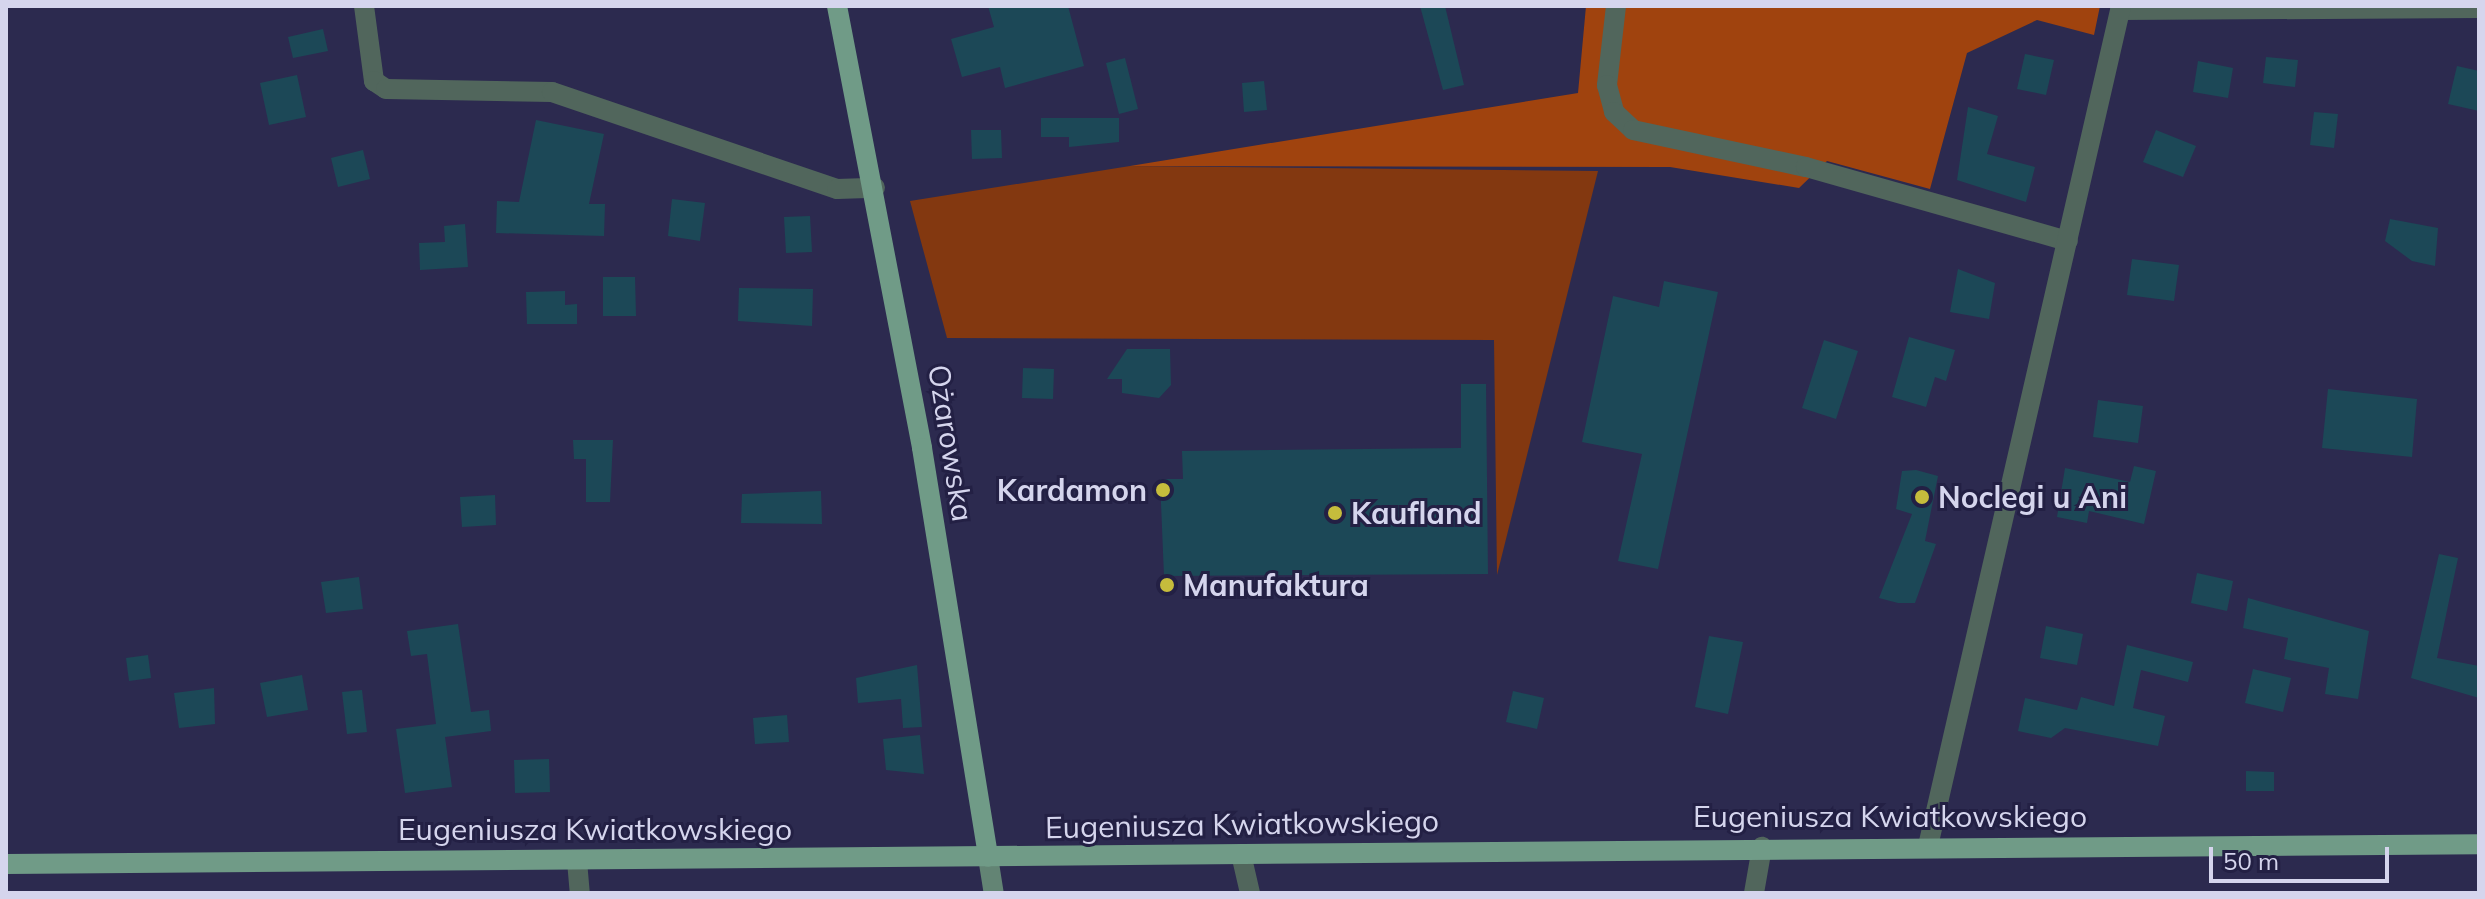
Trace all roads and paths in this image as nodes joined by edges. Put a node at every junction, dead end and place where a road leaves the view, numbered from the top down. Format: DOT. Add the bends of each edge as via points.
graph roads {
  1 [pos="364,6"];
  2 [pos="837,6"];
  3 [pos="1616,6"];
  4 [pos="2121,8"];
  5 [pos="2479,8"];
  6 [pos="875,188"];
  7 [pos="2068,241"];
  8 [pos="2479,844"];
  9 [pos="1928,846"];
  10 [pos="1762,847"];
  11 [pos="1241,854"];
  12 [pos="988,857"];
  13 [pos="577,861"];
  14 [pos="6,864"];
  15 [pos="580,893"];
  16 [pos="994,893"];
  17 [pos="1250,893"];
  18 [pos="1754,893"];
  1 -- 6 [label="street" via="374,81 386,89 540,90 837,189"];
  2 -- 6 [label="main road, Ożarowska"];
  3 -- 7 [label="street" via="1607,85 1614,112 1633,130 1806,167"];
  4 -- 5 [label="street"];
  4 -- 7 [label="street"];
  6 -- 12 [label="main road, Ożarowska"];
  7 -- 9 [label="street"];
  8 -- 9 [label="main road, Eugeniusza Kwiatkowskiego"];
  9 -- 10 [label="main road, Eugeniusza Kwiatkowskiego"];
  10 -- 11 [label="main road, Eugeniusza Kwiatkowskiego"];
  10 -- 18 [label="street"];
  11 -- 12 [label="main road, Eugeniusza Kwiatkowskiego"];
  11 -- 17 [label="street"];
  12 -- 13 [label="main road, Eugeniusza Kwiatkowskiego"];
  12 -- 16 [label="street, Ożarowska"];
  13 -- 14 [label="main road, Eugeniusza Kwiatkowskiego"];
  13 -- 15 [label="street"];
}
